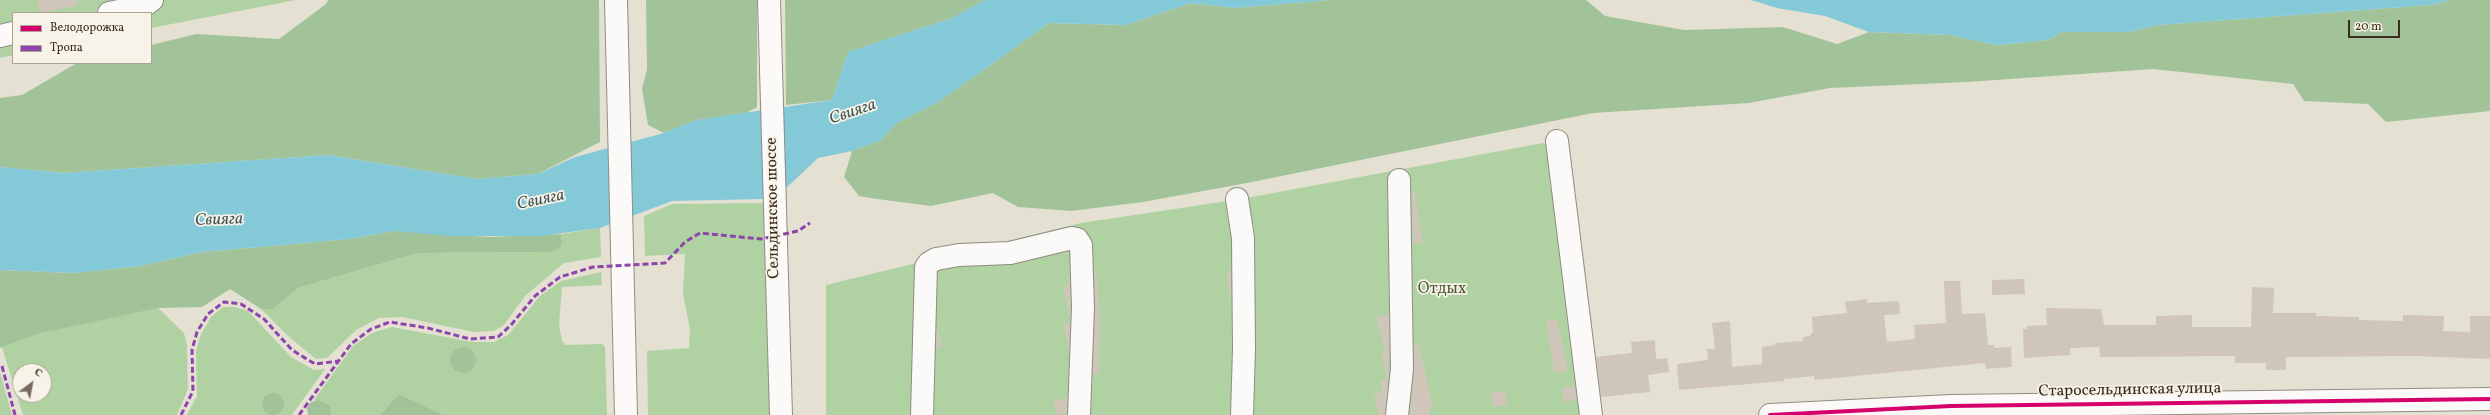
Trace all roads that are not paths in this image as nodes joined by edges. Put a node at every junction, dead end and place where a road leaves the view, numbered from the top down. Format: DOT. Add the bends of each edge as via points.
graph roads {
  1 [pos="152,0"];
  2 [pos="616,0"];
  3 [pos="769,0"];
  4 [pos="114,12"];
  5 [pos="12,33"];
  6 [pos="0,36"];
  7 [pos="1557,141"];
  8 [pos="1399,180"];
  9 [pos="1237,198"];
  10 [pos="2490,399"];
  11 [pos="2259,408"];
  12 [pos="626,415"];
  13 [pos="781,415"];
  14 [pos="922,415"];
  15 [pos="1079,415"];
  16 [pos="1242,415"];
  17 [pos="1397,415"];
  18 [pos="1591,415"];
  19 [pos="1770,415"];
  1 -- 4 [label="main road" via="144,6"];
  2 -- 12 [label="main road"];
  3 -- 13 [label="main road, Сельдинское шоссе"];
  5 -- 6 [label="main road"];
  7 -- 18 [label="main road"];
  8 -- 17 [label="main road" via="1402,369"];
  9 -- 16 [label="main road" via="1243,238"];
  10 -- 11 [label="main road, Старосельдинская улица"];
  11 -- 19 [label="main road, Старосельдинская улица" via="1951,406"];
  14 -- 15 [label="main road" via="926,267 929,262 959,254 1010,253 1072,238 1077,239 1081,245 1083,307"];
}
